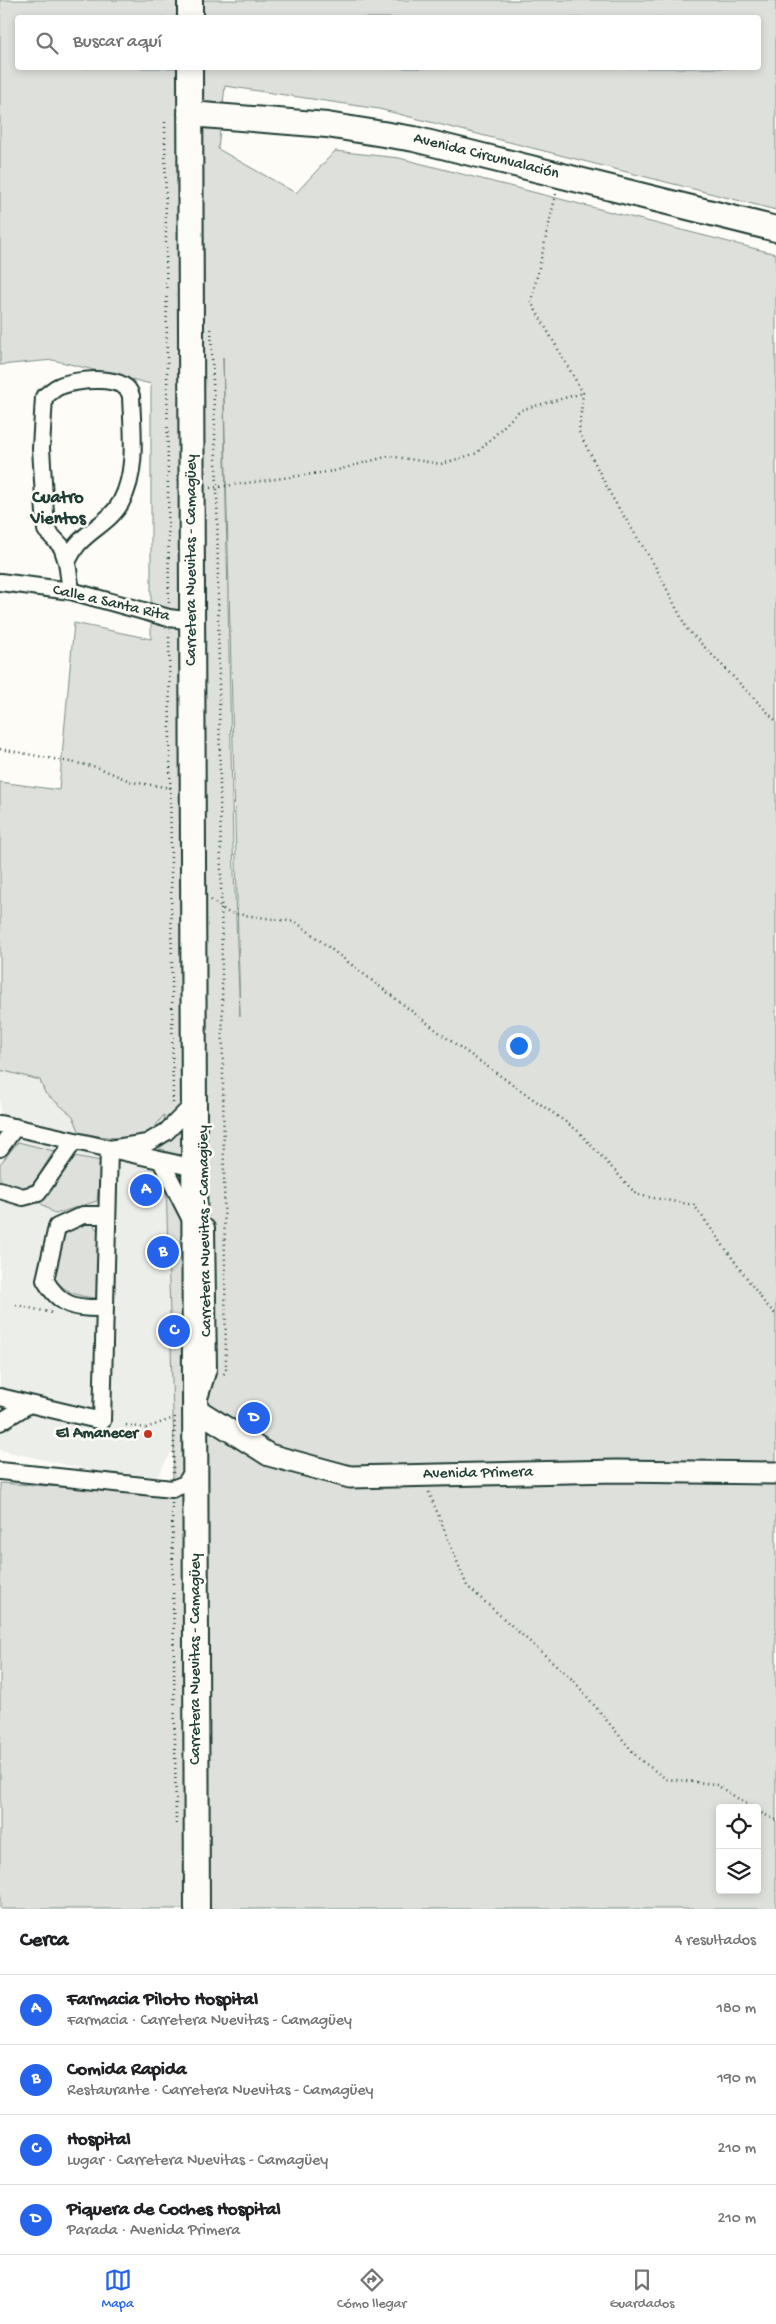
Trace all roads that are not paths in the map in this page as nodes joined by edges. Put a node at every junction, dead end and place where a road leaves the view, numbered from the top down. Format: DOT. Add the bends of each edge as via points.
graph roads {
  1 [pos="190,0"];
  2 [pos="190,15"];
  3 [pos="190,70"];
  4 [pos="190,114"];
  5 [pos="776,229"];
  6 [pos="67,562"];
  7 [pos="0,582"];
  8 [pos="72,591"];
  9 [pos="193,621"];
  10 [pos="195,1052"];
  11 [pos="195,1103"];
  12 [pos="5,1127"];
  13 [pos="74,1141"];
  14 [pos="0,1148"];
  15 [pos="109,1149"];
  16 [pos="162,1161"];
  17 [pos="195,1168"];
  18 [pos="0,1190"];
  19 [pos="183,1204"];
  20 [pos="107,1215"];
  21 [pos="195,1228"];
  22 [pos="105,1308"];
  23 [pos="0,1397"];
  24 [pos="28,1405"];
  25 [pos="196,1409"];
  26 [pos="0,1422"];
  27 [pos="195,1469"];
  28 [pos="0,1471"];
  29 [pos="776,1473"];
  30 [pos="197,1909"];
  1 -- 2 [label="highway"];
  3 -- 4 [label="highway, Carretera Nuevitas - Camagüey"];
  4 -- 5 [label="highway, Avenida Circunvalación" via="327,125 414,139"];
  4 -- 9 [label="highway, Carretera Nuevitas - Camagüey"];
  6 -- 6 [label="street" via="77,544 96,530 121,503 131,472 131,396 123,384 102,379 60,386 44,397 41,448 46,530 62,547"];
  6 -- 8 [label="street"];
  7 -- 8 [label="street, Calle a Santa Rita"];
  8 -- 9 [label="street, Calle a Santa Rita" via="169,618"];
  9 -- 10 [label="highway, Carretera Nuevitas - Camagüey"];
  10 -- 11 [label="highway, Carretera Nuevitas - Camagüey"];
  10 -- 25 [label="street, Carretera Nuevitas - Camagüey" via="204,1086 208,1369"];
  11 -- 15 [label="street" via="166,1132 147,1143"];
  11 -- 17 [label="highway, Carretera Nuevitas - Camagüey"];
  12 -- 13 [label="street"];
  12 -- 14 [label="street"];
  13 -- 15 [label="street"];
  13 -- 18 [label="street" via="38,1193 23,1196"];
  15 -- 16 [label="street"];
  15 -- 20 [label="street"];
  16 -- 17 [label="street"];
  16 -- 19 [label="street"];
  17 -- 21 [label="highway, Carretera Nuevitas - Camagüey"];
  19 -- 21 [label="street"];
  19 -- 25 [label="street" via="186,1366"];
  20 -- 22 [label="street"];
  20 -- 22 [label="street" via="83,1215 57,1227 45,1280 54,1295 64,1303 88,1309"];
  21 -- 25 [label="highway, Carretera Nuevitas - Camagüey"];
  22 -- 24 [label="street" via="102,1421"];
  23 -- 24 [label="street"];
  24 -- 26 [label="street"];
  25 -- 27 [label="highway, Carretera Nuevitas - Camagüey"];
  25 -- 29 [label="main road, Avenida Primera" via="269,1455 350,1477 616,1471"];
  27 -- 28 [label="street" via="185,1484 172,1489"];
  27 -- 30 [label="highway, Carretera Nuevitas - Camagüey"];
}
